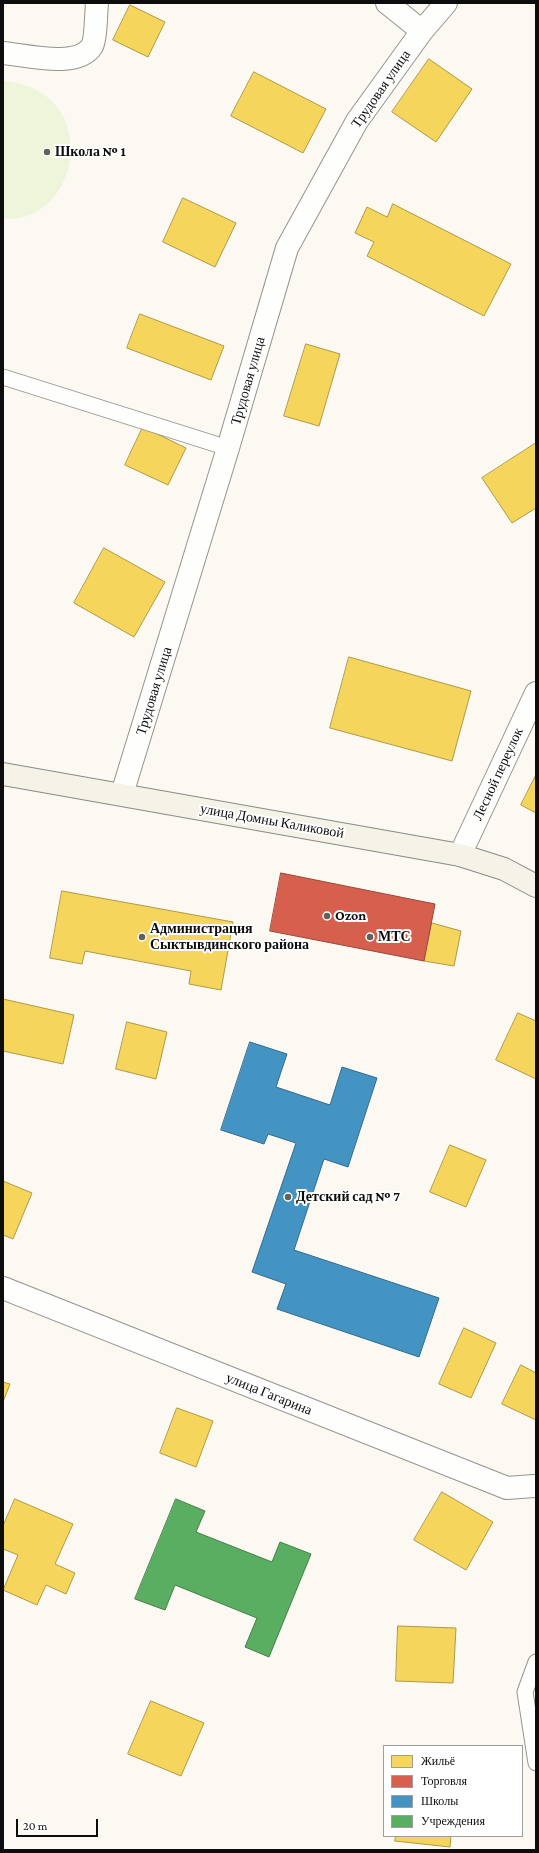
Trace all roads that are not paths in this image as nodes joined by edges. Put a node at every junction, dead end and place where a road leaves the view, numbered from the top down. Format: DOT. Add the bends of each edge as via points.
graph roads {
  1 [pos="97,3"];
  2 [pos="387,3"];
  3 [pos="446,3"];
  4 [pos="422,31"];
  5 [pos="3,53"];
  6 [pos="3,377"];
  7 [pos="228,448"];
  8 [pos="536,693"];
  9 [pos="3,774"];
  10 [pos="122,794"];
  11 [pos="460,855"];
  12 [pos="536,886"];
  13 [pos="3,1288"];
  14 [pos="535,1486"];
  15 [pos="536,1662"];
  16 [pos="536,1763"];
  1 -- 5 [label="street" via="93,45 85,54 68,60"];
  2 -- 4 [label="street"];
  3 -- 4 [label="street, Трудовая улица"];
  4 -- 7 [label="street, Трудовая улица" via="357,121 287,248"];
  6 -- 7 [label="lane"];
  7 -- 10 [label="street, Трудовая улица"];
  8 -- 11 [label="street, Лесной переулок"];
  9 -- 10 [label="main road, улица Домны Каликовой"];
  10 -- 11 [label="main road, улица Домны Каликовой"];
  11 -- 12 [label="main road, улица Домны Каликовой" via="504,869"];
  13 -- 14 [label="street, улица Гагарина" via="507,1488"];
  15 -- 16 [label="lane" via="525,1692"];
}
